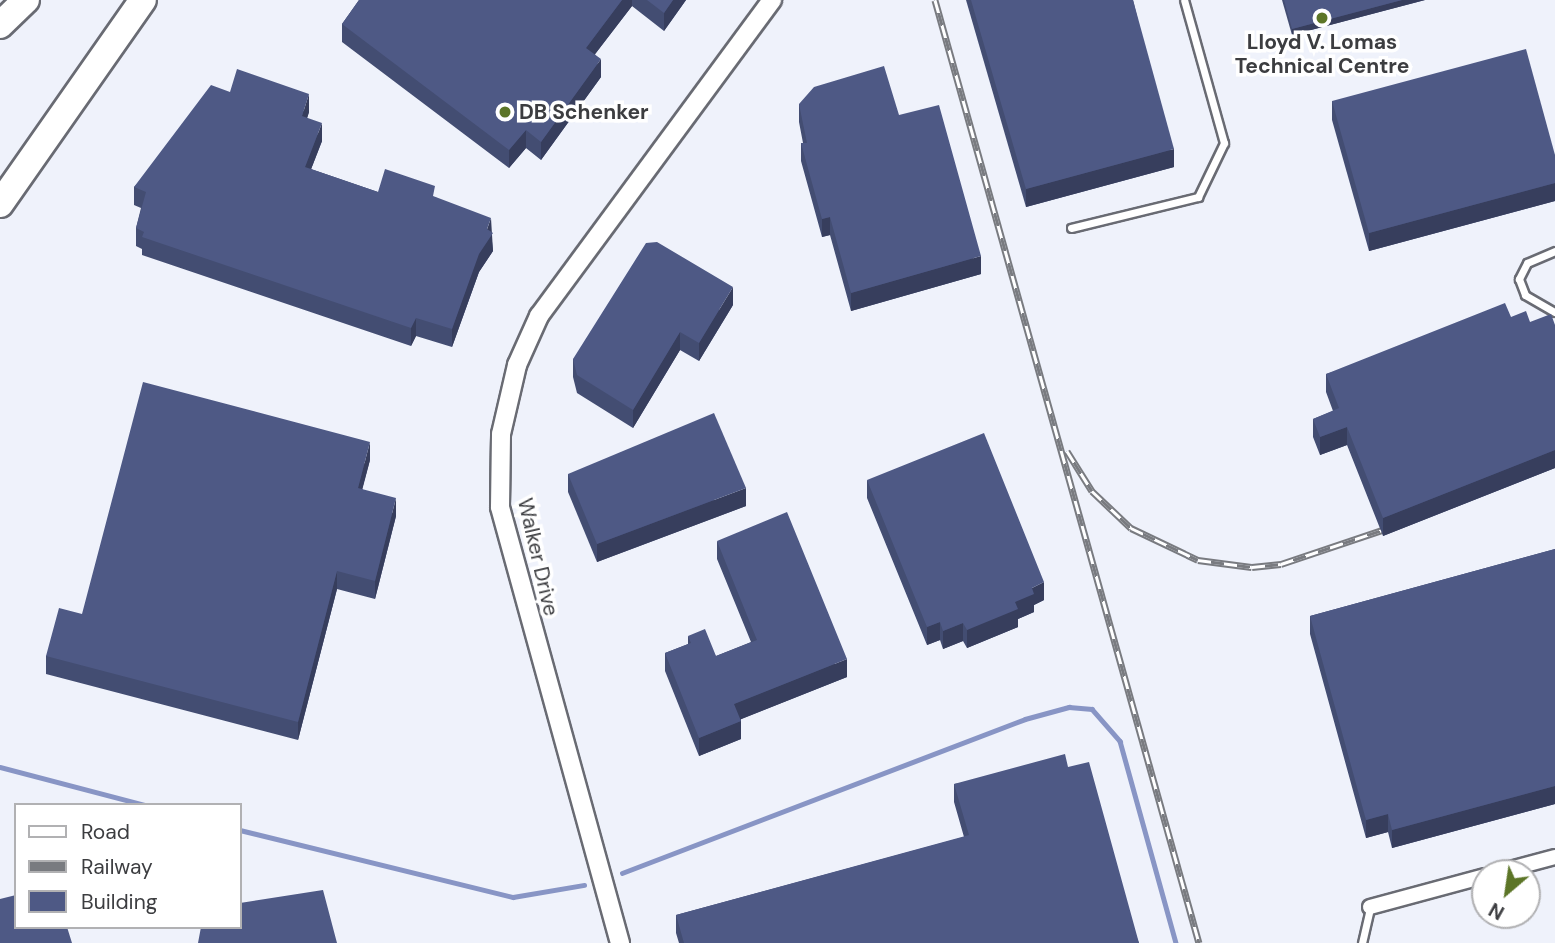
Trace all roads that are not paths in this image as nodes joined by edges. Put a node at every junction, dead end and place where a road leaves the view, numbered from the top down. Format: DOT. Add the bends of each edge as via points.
graph roads {
  1 [pos="26,0"];
  2 [pos="143,0"];
  3 [pos="772,0"];
  4 [pos="1184,0"];
  5 [pos="0,25"];
  6 [pos="0,204"];
  7 [pos="1071,228"];
  8 [pos="1555,251"];
  9 [pos="1555,312"];
  10 [pos="1471,880"];
  11 [pos="1370,907"];
  12 [pos="620,943"];
  13 [pos="1363,943"];
  1 -- 5 [label="highway"];
  2 -- 6 [label="highway"];
  3 -- 12 [label="street, Walker Drive" via="539,316 517,365 501,433 500,507"];
  4 -- 7 [label="lane" via="1224,143 1198,197"];
  8 -- 9 [label="lane" via="1522,269 1519,279 1525,295"];
  10 -- 11 [label="street"];
  11 -- 13 [label="lane"];
}
